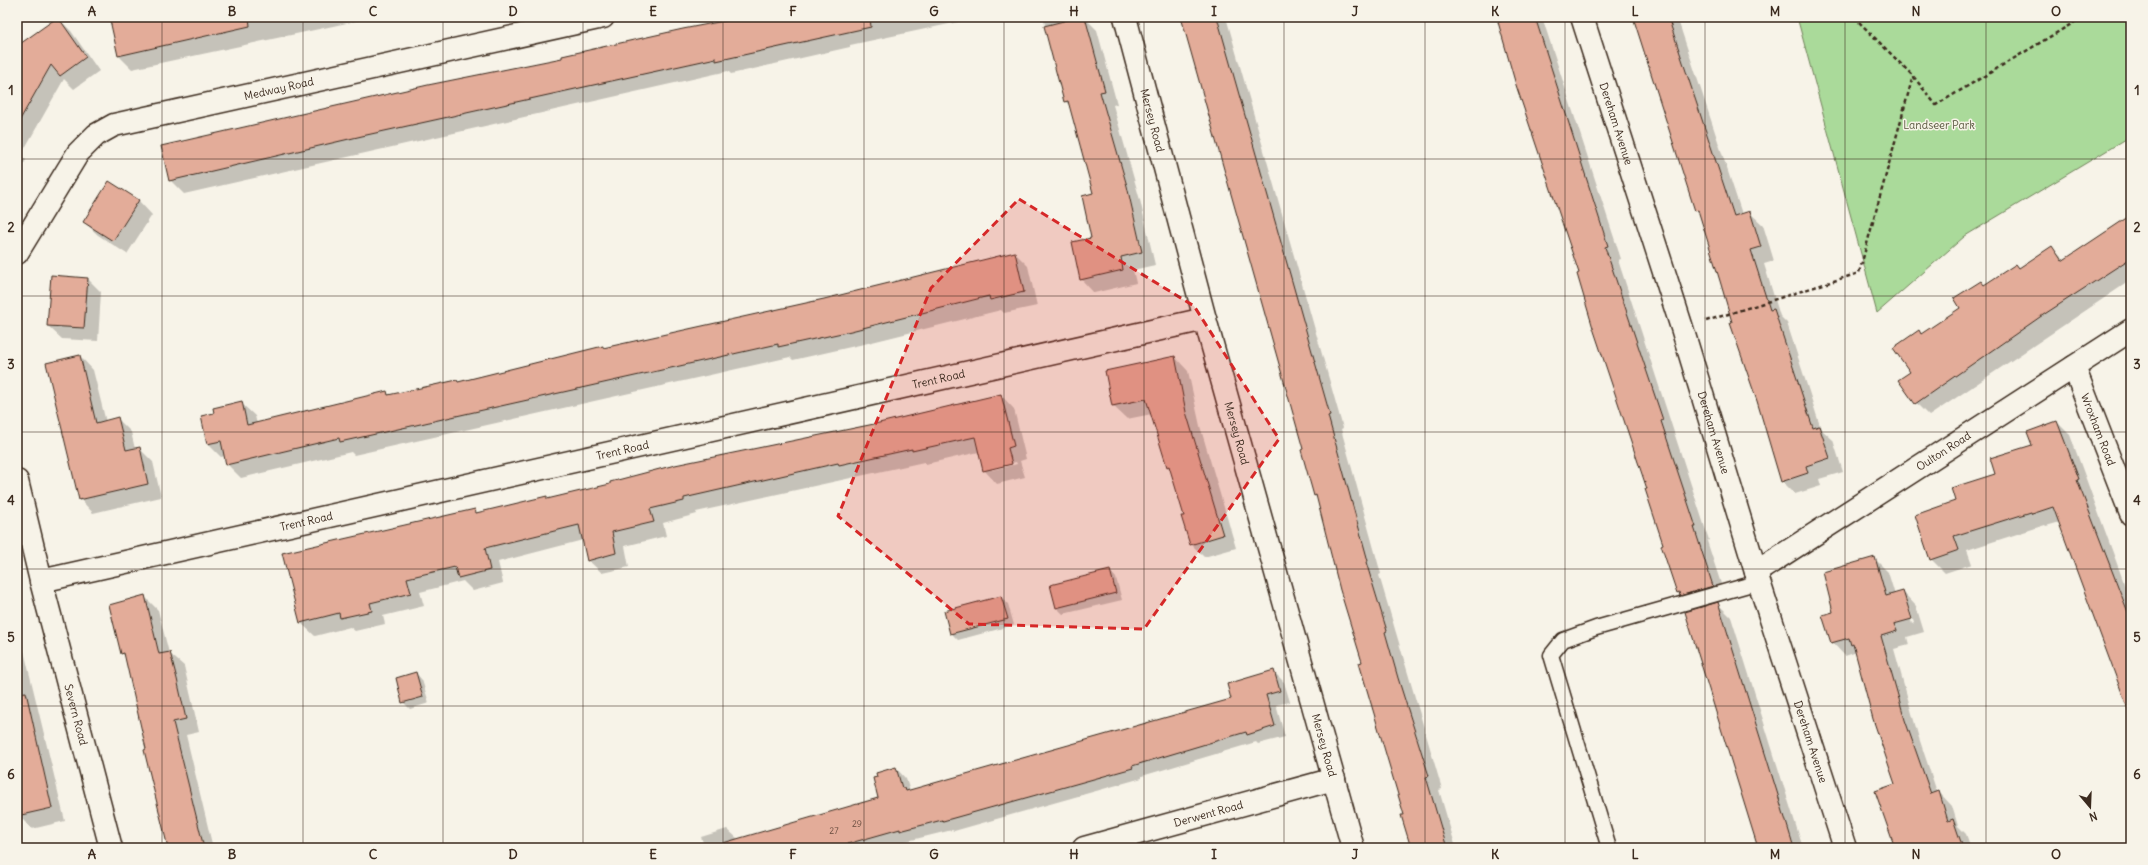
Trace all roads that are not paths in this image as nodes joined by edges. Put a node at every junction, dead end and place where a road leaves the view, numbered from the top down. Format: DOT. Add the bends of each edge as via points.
graph roads {
  1 [pos="603,17"];
  2 [pos="1125,17"];
  3 [pos="1582,17"];
  4 [pos="17,253"];
  5 [pos="1205,319"];
  6 [pos="2131,330"];
  7 [pos="2074,367"];
  8 [pos="17,481"];
  9 [pos="2131,514"];
  10 [pos="1757,577"];
  11 [pos="40,581"];
  12 [pos="1334,779"];
  13 [pos="112,848"];
  14 [pos="1084,848"];
  15 [pos="1353,848"];
  16 [pos="1609,848"];
  17 [pos="1845,848"];
  1 -- 4 [label="street, Medway Road" via="114,125 96,135 78,152"];
  2 -- 5 [label="street, Mersey Road"];
  3 -- 10 [label="street, Dereham Avenue" via="1682,328"];
  5 -- 11 [label="street, Trent Road"];
  5 -- 12 [label="street, Mersey Road"];
  6 -- 7 [label="street, Oulton Road"];
  7 -- 9 [label="street, Wroxham Road"];
  7 -- 10 [label="street, Oulton Road"];
  8 -- 11 [label="street"];
  10 -- 16 [label="lane" via="1563,640 1551,655"];
  10 -- 17 [label="street, Dereham Avenue"];
  11 -- 13 [label="street, Severn Road"];
  12 -- 14 [label="street, Derwent Road"];
  12 -- 15 [label="street, Mersey Road"];
}
